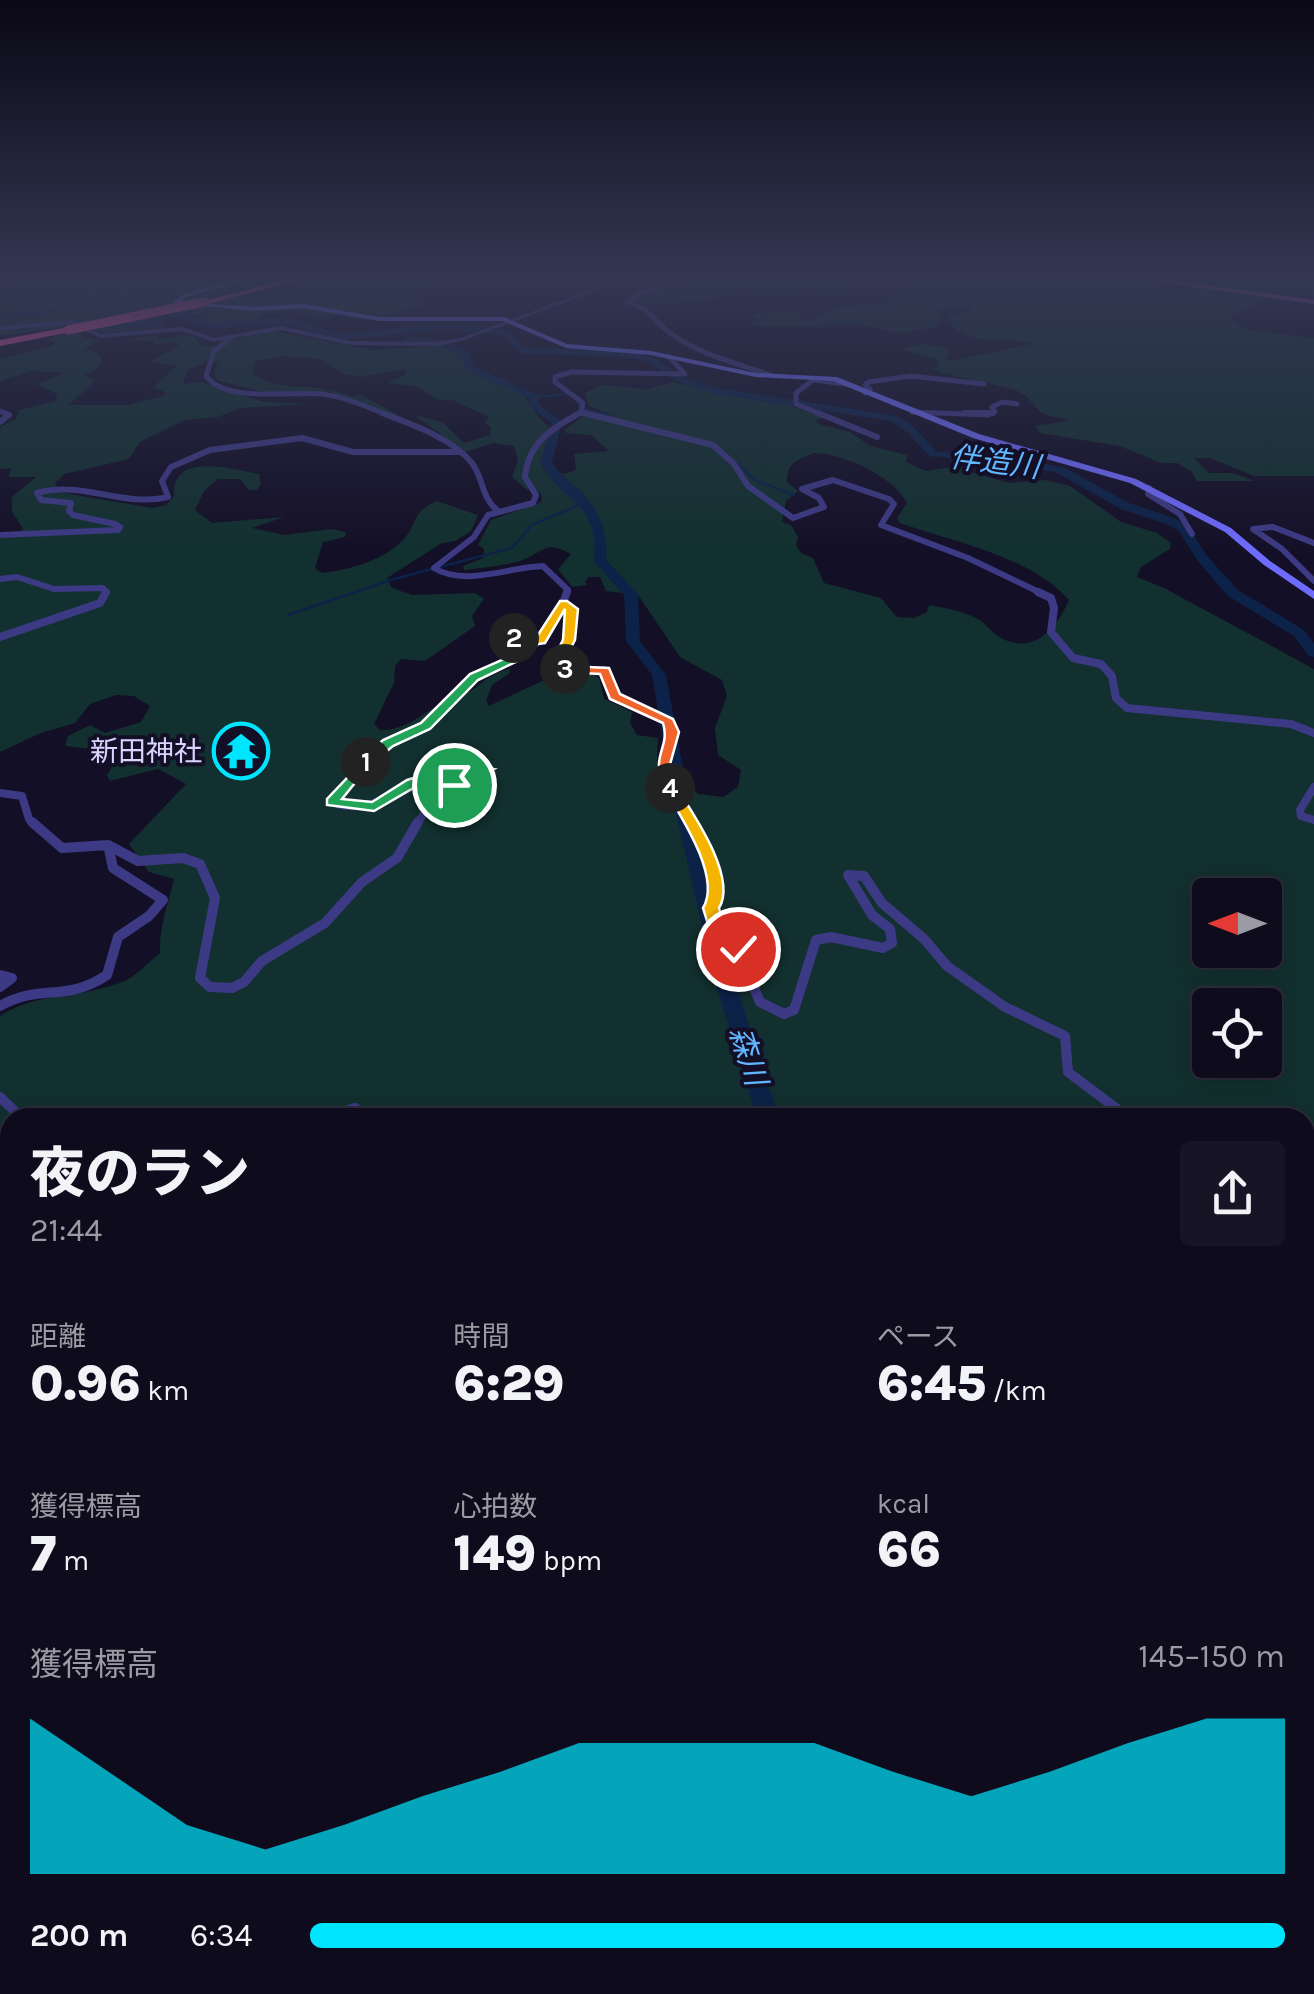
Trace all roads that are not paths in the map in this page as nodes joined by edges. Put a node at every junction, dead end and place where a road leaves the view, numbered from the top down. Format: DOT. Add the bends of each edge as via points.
graph roads {
  1 [pos="209,368"];
  2 [pos="680,368"];
  3 [pos="730,368"];
  4 [pos="751,368"];
  5 [pos="773,376"];
  6 [pos="845,384"];
  7 [pos="984,384"];
  8 [pos="865,393"];
  9 [pos="1017,404"];
  10 [pos="0,412"];
  11 [pos="581,412"];
  12 [pos="912,413"];
  13 [pos="0,422"];
  14 [pos="876,437"];
  15 [pos="457,452"];
  16 [pos="1148,488"];
  17 [pos="498,511"];
  18 [pos="1192,534"];
  19 [pos="0,535"];
  20 [pos="1314,542"];
  21 [pos="0,579"];
  22 [pos="1314,582"];
  23 [pos="1314,596"];
  24 [pos="564,604"];
  25 [pos="0,637"];
  26 [pos="1314,733"];
  27 [pos="1314,788"];
  28 [pos="0,793"];
  29 [pos="1314,820"];
  30 [pos="108,844"];
  31 [pos="0,975"];
  32 [pos="0,987"];
  33 [pos="0,1006"];
  34 [pos="1115,1108"];
  1 -- 15 [label="street" via="216,386 341,397"];
  2 -- 11 [label="street" via="686,374 555,376 584,403"];
  3 -- 5 [label="main road"];
  4 -- 5 [label="street"];
  5 -- 6 [label="main road"];
  6 -- 8 [label="main road"];
  6 -- 14 [label="street" via="813,380 796,394 797,405"];
  7 -- 8 [label="street" via="911,376 868,382"];
  8 -- 12 [label="main road"];
  9 -- 12 [label="street" via="999,403 988,415"];
  10 -- 13 [label="street" via="8,415"];
  11 -- 17 [label="street" via="549,430 527,459 525,477 536,500"];
  11 -- 26 [label="street" via="713,445 748,486 793,518 824,507 802,489 825,481 889,499 894,504 881,524 1051,598 1050,632 1074,658 1102,664 1116,698 1128,708 1292,724"];
  12 -- 16 [label="main road"];
  15 -- 17 [label="street" via="470,460 484,497"];
  15 -- 19 [label="street" via="353,452 311,438 228,446 171,467 162,481 168,497 154,502 76,488 36,494 71,503 73,515 118,530"];
  16 -- 18 [label="street" via="1180,514"];
  16 -- 23 [label="main road" via="1228,530"];
  17 -- 24 [label="street" via="438,562 436,572 456,576 543,566 568,590"];
  20 -- 22 [label="street" via="1273,527 1253,529"];
  21 -- 25 [label="street" via="21,576 48,589 99,586 107,594 100,603"];
  24 -- 30 [label="street" via="540,640 514,636 520,656 474,677 425,726 372,754 338,792 336,806 374,807 412,783 463,767 488,769 431,800 398,858 362,882 325,923 262,961 244,982 210,987 200,978 214,898 200,864 183,858 138,861"];
  24 -- 34 [label="street" via="573,609 559,666 604,670 614,696 672,725 662,768 713,870 717,930 738,949 760,1002 784,1014 794,1010 816,940 883,948 892,943 890,929 872,916 848,875 864,876 882,903 947,966 1005,1007 1064,1036 1068,1072"];
  27 -- 29 [label="street" via="1300,810"];
  28 -- 30 [label="street" via="22,796 28,819 62,848"];
  30 -- 33 [label="street" via="122,878 162,900 118,937 107,974 89,987 25,992"];
  31 -- 32 [label="street" via="12,978"];
}
